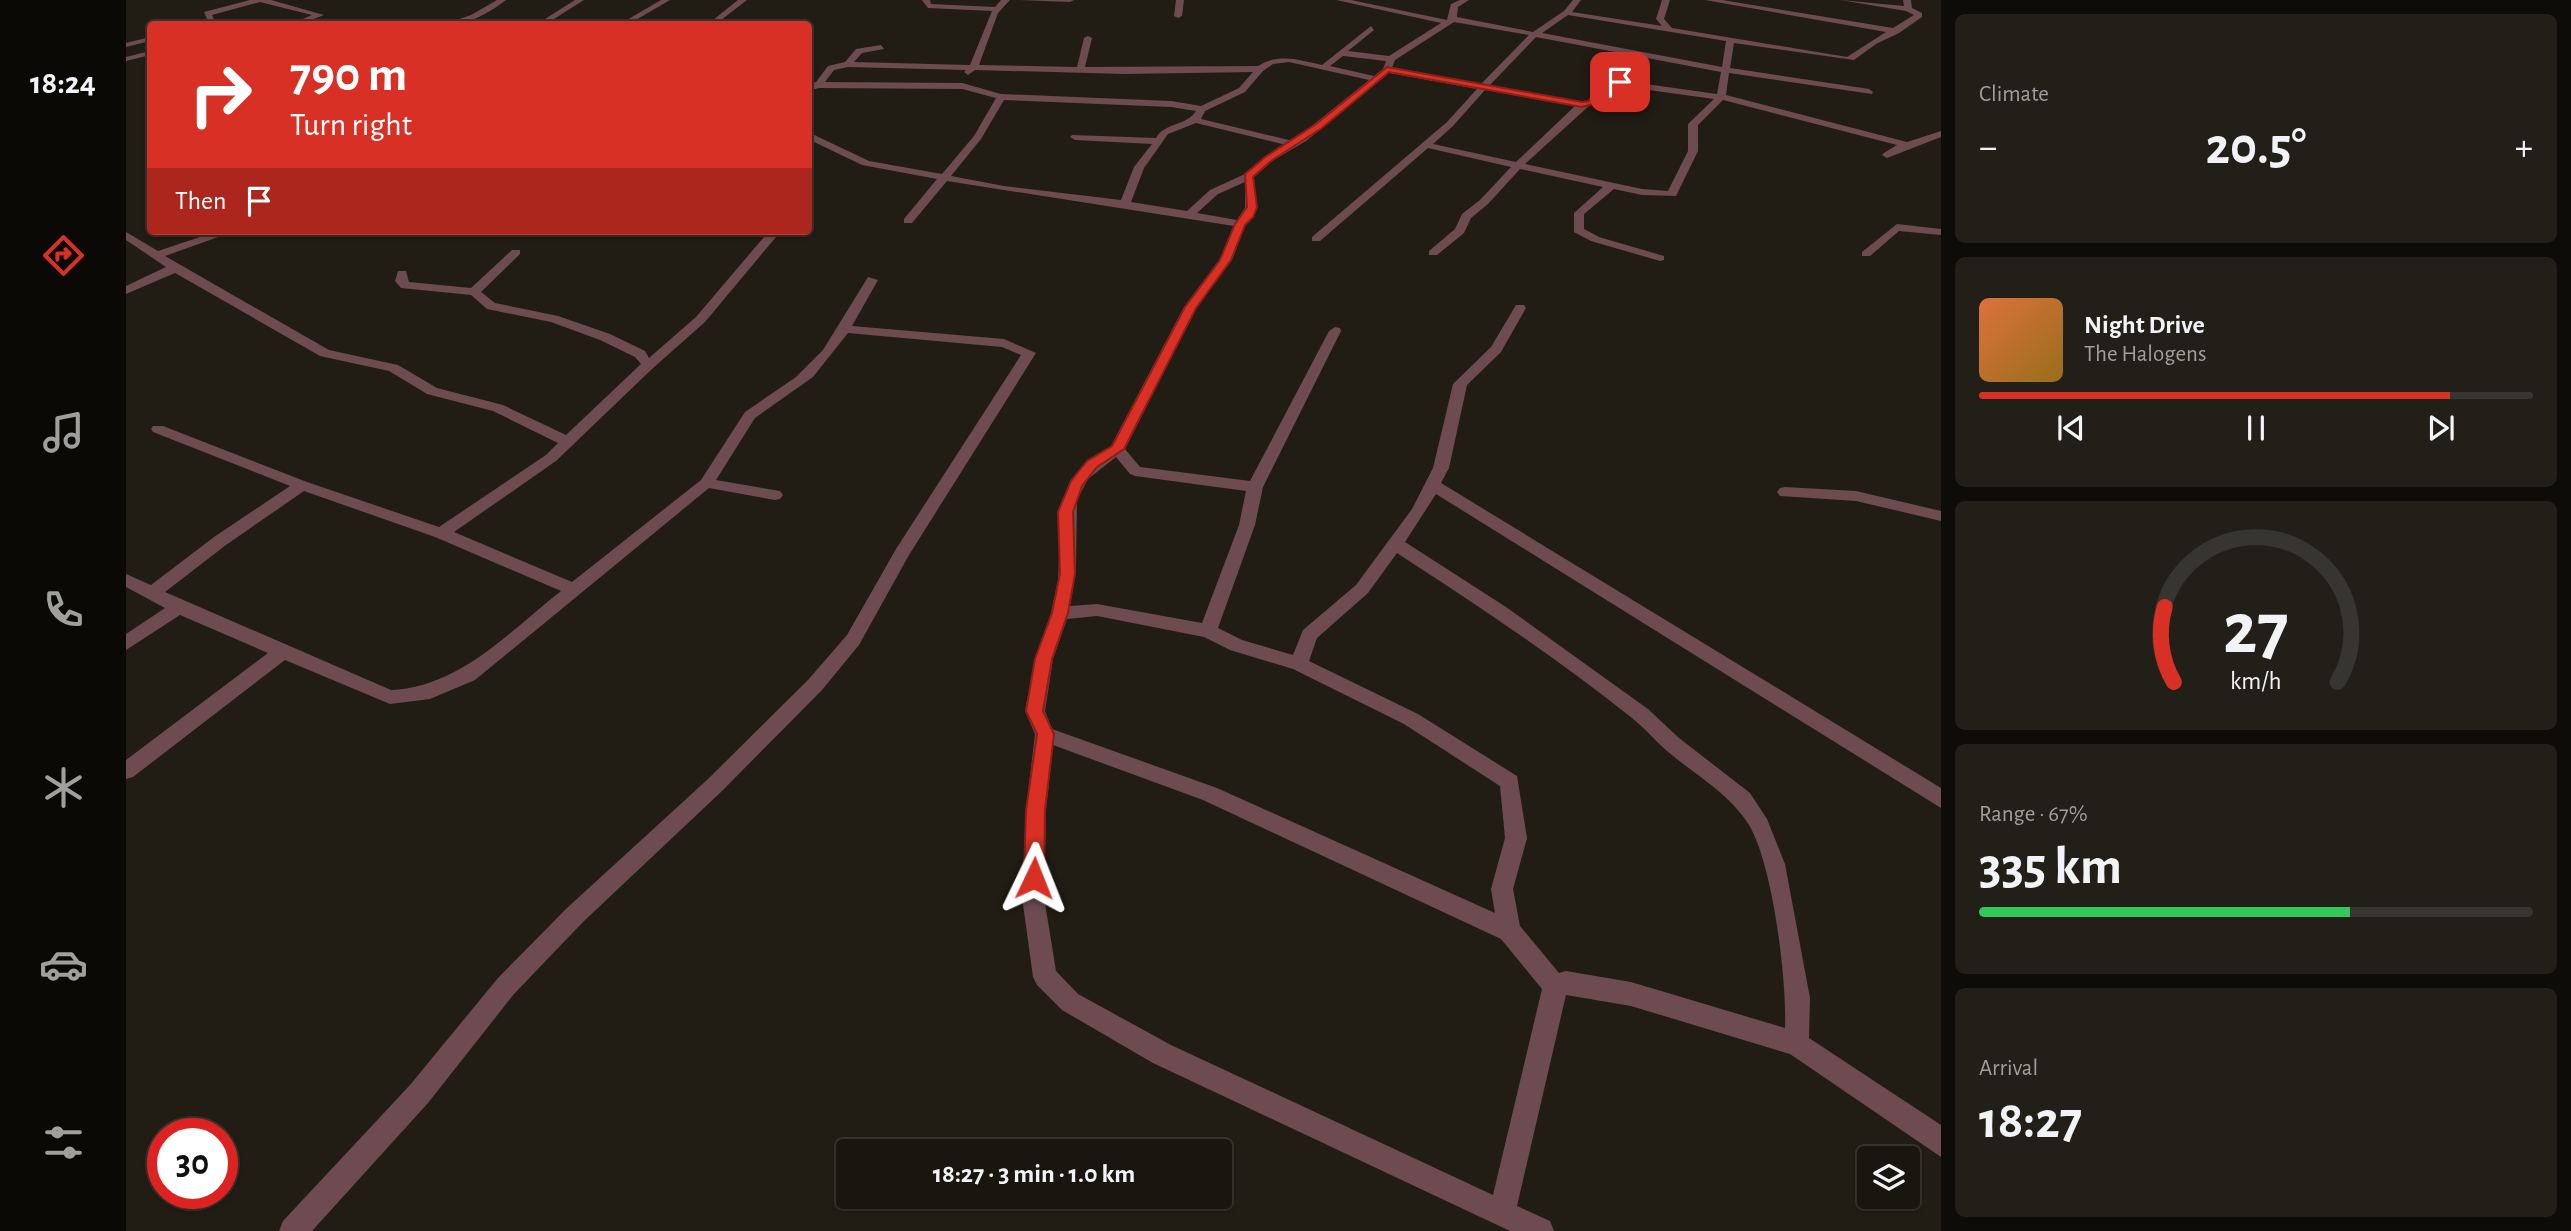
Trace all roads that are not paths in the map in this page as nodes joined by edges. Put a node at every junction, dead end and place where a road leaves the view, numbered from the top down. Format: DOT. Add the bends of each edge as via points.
graph roads {
  1 [pos="260,0"];
  2 [pos="502,0"];
  3 [pos="580,0"];
  4 [pos="666,0"];
  5 [pos="743,0"];
  6 [pos="926,0"];
  7 [pos="1006,0"];
  8 [pos="1023,0"];
  9 [pos="1070,0"];
  10 [pos="1180,0"];
  11 [pos="1340,0"];
  12 [pos="1465,0"];
  13 [pos="1577,0"];
  14 [pos="1666,0"];
  15 [pos="1709,0"];
  16 [pos="1844,0"];
  17 [pos="1908,4"];
  18 [pos="999,9"];
  19 [pos="1567,13"];
  20 [pos="1178,16"];
  21 [pos="1660,19"];
  22 [pos="212,21"];
  23 [pos="303,21"];
  24 [pos="462,21"];
  25 [pos="546,21"];
  26 [pos="629,21"];
  27 [pos="716,21"];
  28 [pos="1450,21"];
  29 [pos="1648,25"];
  30 [pos="1371,28"];
  31 [pos="1668,28"];
  32 [pos="1897,32"];
  33 [pos="1535,34"];
  34 [pos="1088,38"];
  35 [pos="147,40"];
  36 [pos="1730,40"];
  37 [pos="126,45"];
  38 [pos="881,47"];
  39 [pos="1342,53"];
  40 [pos="147,54"];
  41 [pos="126,59"];
  42 [pos="1391,59"];
  43 [pos="848,64"];
  44 [pos="974,67"];
  45 [pos="1324,67"];
  46 [pos="1081,68"];
  47 [pos="1260,69"];
  48 [pos="1724,69"];
  49 [pos="1387,70"];
  50 [pos="1375,79"];
  51 [pos="819,85"];
  52 [pos="812,86"];
  53 [pos="962,86"];
  54 [pos="1482,88"];
  55 [pos="1869,92"];
  56 [pos="1001,97"];
  57 [pos="1721,97"];
  58 [pos="1582,105"];
  59 [pos="1202,109"];
  60 [pos="1195,120"];
  61 [pos="1941,134"];
  62 [pos="812,137"];
  63 [pos="1075,137"];
  64 [pos="1160,141"];
  65 [pos="1294,144"];
  66 [pos="1426,145"];
  67 [pos="1911,146"];
  68 [pos="1887,155"];
  69 [pos="1519,164"];
  70 [pos="1249,176"];
  71 [pos="944,177"];
  72 [pos="1613,184"];
  73 [pos="1125,204"];
  74 [pos="1189,215"];
  75 [pos="908,222"];
  76 [pos="1240,224"];
  77 [pos="1941,232"];
  78 [pos="126,234"];
  79 [pos="217,235"];
  80 [pos="772,235"];
  81 [pos="1316,239"];
  82 [pos="516,252"];
  83 [pos="1433,253"];
  84 [pos="1866,254"];
  85 [pos="157,256"];
  86 [pos="1660,258"];
  87 [pos="175,268"];
  88 [pos="402,274"];
  89 [pos="873,280"];
  90 [pos="126,290"];
  91 [pos="474,292"];
  92 [pos="1520,308"];
  93 [pos="846,329"];
  94 [pos="1335,331"];
  95 [pos="648,365"];
  96 [pos="158,429"];
  97 [pos="568,442"];
  98 [pos="1117,449"];
  99 [pos="706,483"];
  100 [pos="1431,484"];
  101 [pos="302,485"];
  102 [pos="1255,487"];
  103 [pos="1786,492"];
  104 [pos="775,495"];
  105 [pos="1941,516"];
  106 [pos="441,533"];
  107 [pos="1396,544"];
  108 [pos="126,580"];
  109 [pos="574,590"];
  110 [pos="152,593"];
  111 [pos="179,607"];
  112 [pos="1060,613"];
  113 [pos="1208,631"];
  114 [pos="126,643"];
  115 [pos="283,651"];
  116 [pos="1299,664"];
  117 [pos="1045,734"];
  118 [pos="126,771"];
  119 [pos="1941,799"];
  120 [pos="1509,931"];
  121 [pos="1555,986"];
  122 [pos="1796,1044"];
  123 [pos="1941,1144"];
  124 [pos="1502,1212"];
  125 [pos="293,1231"];
  126 [pos="1540,1231"];
  1 -- 22 [label="street" via="207,14"];
  1 -- 23 [label="street" via="320,15"];
  2 -- 24 [label="street"];
  3 -- 25 [label="street"];
  4 -- 26 [label="street"];
  5 -- 27 [label="street"];
  6 -- 18 [label="street" via="928,6"];
  7 -- 18 [label="street"];
  8 -- 9 [label="street"];
  10 -- 20 [label="street"];
  11 -- 28 [label="street"];
  12 -- 28 [label="street" via="1454,6"];
  13 -- 19 [label="street"];
  14 -- 21 [label="street"];
  15 -- 32 [label="street"];
  16 -- 17 [label="street"];
  17 -- 32 [label="street" via="1919,15"];
  18 -- 44 [label="street"];
  19 -- 29 [label="street"];
  19 -- 33 [label="street"];
  21 -- 29 [label="street"];
  21 -- 31 [label="street"];
  28 -- 33 [label="street"];
  28 -- 42 [label="street"];
  29 -- 31 [label="street"];
  30 -- 39 [label="street"];
  31 -- 36 [label="street"];
  32 -- 36 [label="street" via="1847,59"];
  33 -- 48 [label="street"];
  33 -- 54 [label="street"];
  34 -- 46 [label="street"];
  35 -- 37 [label="street"];
  36 -- 48 [label="street"];
  38 -- 43 [label="street" via="859,51"];
  39 -- 42 [label="street"];
  39 -- 45 [label="street"];
  40 -- 41 [label="street"];
  42 -- 49 [label="street"];
  43 -- 44 [label="street"];
  43 -- 51 [label="street" via="831,68"];
  44 -- 46 [label="street"];
  44 -- 53 [label="street" via="965,74"];
  45 -- 47 [label="street" via="1289,60"];
  45 -- 50 [label="street"];
  46 -- 47 [label="street"];
  47 -- 59 [label="street" via="1242,90"];
  48 -- 55 [label="street"];
  48 -- 57 [label="street"];
  49 -- 50 [label="street"];
  49 -- 54 [label="street"];
  50 -- 65 [label="street"];
  51 -- 52 [label="street"];
  51 -- 53 [label="street"];
  53 -- 56 [label="street"];
  54 -- 58 [label="street"];
  54 -- 66 [label="street"];
  56 -- 59 [label="street"];
  56 -- 71 [label="street" via="978,137"];
  57 -- 58 [label="street" via="1610,82"];
  57 -- 67 [label="street"];
  57 -- 72 [label="street" via="1693,124 1693,151 1672,194"];
  58 -- 69 [label="street"];
  59 -- 60 [label="street"];
  60 -- 64 [label="street" via="1164,132"];
  60 -- 65 [label="street"];
  61 -- 67 [label="street"];
  62 -- 71 [label="street" via="866,163"];
  63 -- 64 [label="street"];
  64 -- 73 [label="street" via="1139,167"];
  65 -- 70 [label="street"];
  66 -- 69 [label="street"];
  66 -- 81 [label="street"];
  67 -- 68 [label="street"];
  69 -- 72 [label="street"];
  69 -- 83 [label="street" via="1466,216 1460,231"];
  70 -- 74 [label="street" via="1214,191"];
  70 -- 76 [label="street" via="1252,207"];
  71 -- 73 [label="street"];
  71 -- 75 [label="street"];
  72 -- 86 [label="street" via="1579,213 1578,230"];
  73 -- 74 [label="street"];
  74 -- 76 [label="street"];
  76 -- 98 [label="street" via="1226,260 1190,307"];
  77 -- 84 [label="street" via="1897,227"];
  78 -- 85 [label="street"];
  79 -- 85 [label="street"];
  80 -- 95 [label="street" via="698,324"];
  82 -- 91 [label="street"];
  85 -- 87 [label="street"];
  87 -- 90 [label="street"];
  87 -- 97 [label="street" via="325,353 393,368 432,391 498,408"];
  88 -- 91 [label="street" via="405,285"];
  89 -- 93 [label="street"];
  91 -- 95 [label="street" via="491,306 554,319 605,337 640,354"];
  92 -- 100 [label="street" via="1496,349 1460,384 1441,468"];
  93 -- 99 [label="street" via="809,373 768,400 736,431 724,459"];
  93 -- 125 [label="street" via="1004,343 1029,353 902,553 853,640 823,676 515,977 419,1094"];
  94 -- 102 [label="street"];
  95 -- 97 [label="street"];
  96 -- 101 [label="street"];
  97 -- 106 [label="street"];
  98 -- 102 [label="street" via="1135,471"];
  98 -- 112 [label="street" via="1092,464 1076,484 1066,512 1068,574"];
  99 -- 104 [label="street"];
  99 -- 109 [label="street"];
  100 -- 107 [label="street"];
  100 -- 119 [label="street"];
  101 -- 106 [label="street"];
  101 -- 110 [label="street"];
  102 -- 113 [label="street" via="1247,525"];
  103 -- 105 [label="street" via="1856,496"];
  106 -- 109 [label="street"];
  107 -- 116 [label="street" via="1362,589 1308,635"];
  107 -- 122 [label="street" via="1500,611 1641,714 1742,799 1760,825 1774,864 1798,998"];
  108 -- 110 [label="street"];
  109 -- 115 [label="street" via="468,675 441,691 413,697 390,696"];
  110 -- 111 [label="street"];
  111 -- 114 [label="street"];
  111 -- 115 [label="street"];
  112 -- 113 [label="street" via="1097,610"];
  112 -- 117 [label="street" via="1044,659 1034,711"];
  113 -- 116 [label="street" via="1236,645"];
  115 -- 118 [label="street"];
  116 -- 120 [label="street" via="1411,719 1510,782 1516,838 1502,889"];
  117 -- 120 [label="street" via="1210,794"];
  117 -- 124 [label="street" via="1036,810 1034,897 1045,977 1070,1002 1162,1054"];
  120 -- 121 [label="street"];
  121 -- 122 [label="street" via="1631,994"];
  121 -- 124 [label="street"];
  122 -- 123 [label="street"];
  124 -- 126 [label="street"];
}
